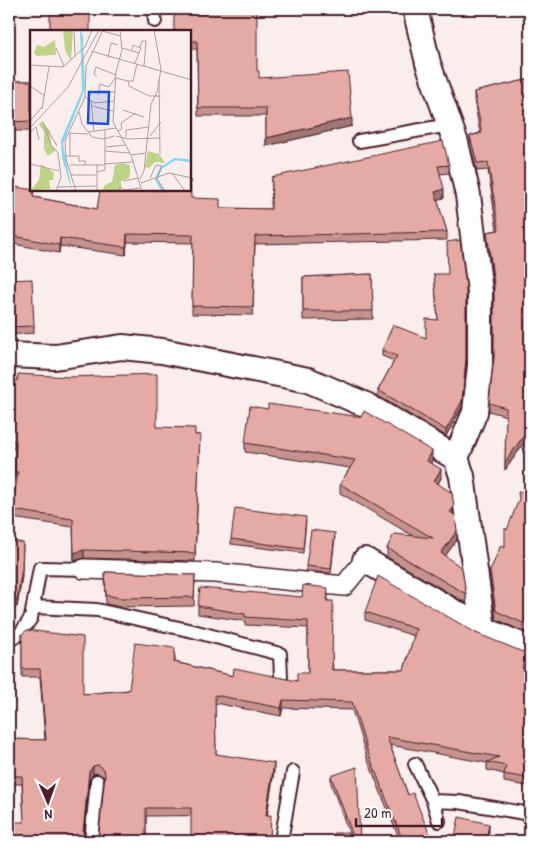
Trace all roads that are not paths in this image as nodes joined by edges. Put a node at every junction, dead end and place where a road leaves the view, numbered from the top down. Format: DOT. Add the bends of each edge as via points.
graph roads {
  1 [pos="415,9"];
  2 [pos="449,125"];
  3 [pos="359,141"];
  4 [pos="9,355"];
  5 [pos="456,458"];
  6 [pos="365,560"];
  7 [pos="84,569"];
  8 [pos="34,607"];
  9 [pos="483,629"];
  10 [pos="9,640"];
  11 [pos="530,648"];
  12 [pos="281,677"];
  13 [pos="415,764"];
  14 [pos="293,772"];
  15 [pos="97,781"];
  16 [pos="433,801"];
  17 [pos="530,814"];
  18 [pos="439,821"];
  19 [pos="91,841"];
  20 [pos="280,841"];
  1 -- 2 [label="street" via="428,63"];
  2 -- 3 [label="lane"];
  2 -- 5 [label="street" via="468,195 480,292 480,365 475,412"];
  4 -- 5 [label="street" via="55,357 122,347 172,353 308,380 366,405"];
  5 -- 9 [label="street" via="462,476"];
  6 -- 7 [label="street" via="344,586 216,573"];
  6 -- 9 [label="street"];
  7 -- 8 [label="lane" via="40,568"];
  8 -- 10 [label="lane" via="20,634"];
  8 -- 12 [label="lane" via="97,610 280,654"];
  9 -- 11 [label="street"];
  13 -- 16 [label="lane"];
  14 -- 20 [label="lane"];
  15 -- 19 [label="lane"];
  16 -- 17 [label="lane"];
  16 -- 18 [label="lane"];
}
